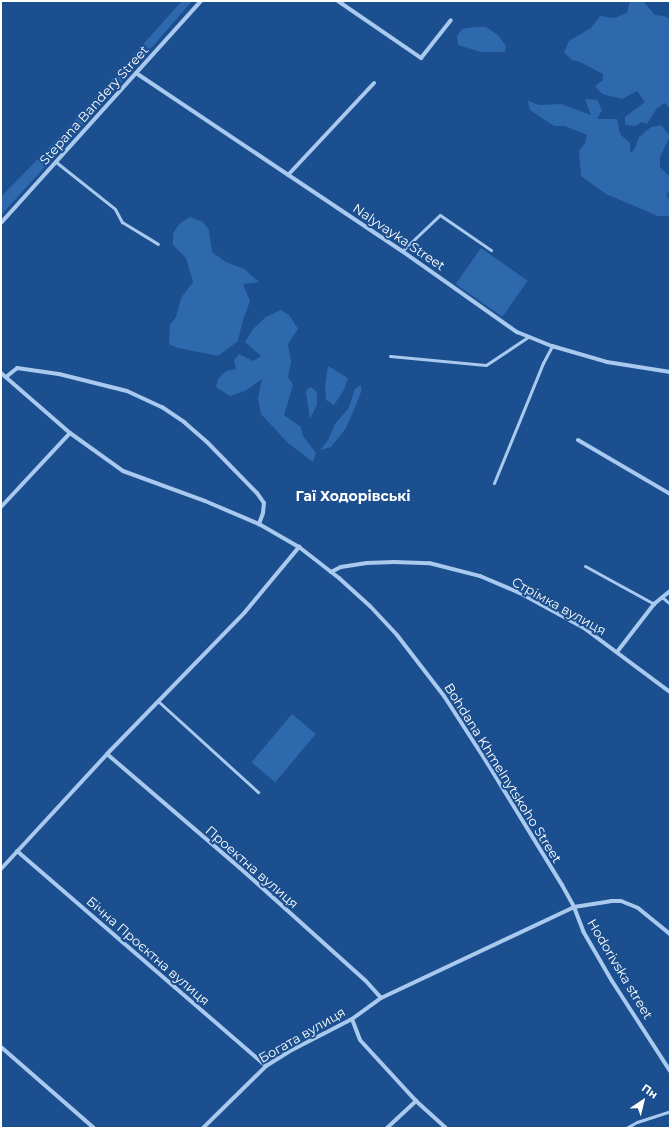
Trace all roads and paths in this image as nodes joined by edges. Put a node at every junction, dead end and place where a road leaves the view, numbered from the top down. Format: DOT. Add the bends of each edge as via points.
graph roads {
  1 [pos="201,1"];
  2 [pos="338,1"];
  3 [pos="451,20"];
  4 [pos="136,73"];
  5 [pos="374,84"];
  6 [pos="56,162"];
  7 [pos="288,175"];
  8 [pos="1,223"];
  9 [pos="158,244"];
  10 [pos="402,250"];
  11 [pos="491,250"];
  12 [pos="528,337"];
  13 [pos="552,346"];
  14 [pos="390,356"];
  15 [pos="670,372"];
  16 [pos="1,373"];
  17 [pos="6,377"];
  18 [pos="70,433"];
  19 [pos="578,440"];
  20 [pos="494,483"];
  21 [pos="670,494"];
  22 [pos="1,507"];
  23 [pos="259,524"];
  24 [pos="298,547"];
  25 [pos="585,566"];
  26 [pos="331,572"];
  27 [pos="670,591"];
  28 [pos="662,597"];
  29 [pos="654,604"];
  30 [pos="670,604"];
  31 [pos="617,652"];
  32 [pos="670,692"];
  33 [pos="159,702"];
  34 [pos="107,754"];
  35 [pos="258,792"];
  36 [pos="18,851"];
  37 [pos="1,869"];
  38 [pos="574,907"];
  39 [pos="670,934"];
  40 [pos="381,998"];
  41 [pos="352,1019"];
  42 [pos="1,1047"];
  43 [pos="266,1066"];
  44 [pos="670,1071"];
  45 [pos="416,1101"];
  46 [pos="670,1111"];
  47 [pos="94,1128"];
  48 [pos="203,1128"];
  49 [pos="387,1128"];
  50 [pos="446,1128"];
  51 [pos="626,1128"];
  1 -- 4 [label="street, Stepana Bandery Street"];
  2 -- 3 [label="street" via="421,58"];
  4 -- 6 [label="street, Stepana Bandery Street"];
  4 -- 7 [label="street, Nalyvayka Street"];
  5 -- 7 [label="street"];
  6 -- 8 [label="street, Stepana Bandery Street"];
  6 -- 9 [label="lane" via="115,209 122,222"];
  7 -- 10 [label="street, Nalyvayka Street"];
  10 -- 11 [label="lane" via="440,215"];
  10 -- 12 [label="street, Nalyvayka Street" via="517,332"];
  12 -- 13 [label="street, Nalyvayka Street"];
  12 -- 14 [label="lane" via="486,365"];
  13 -- 15 [label="street, Nalyvayka Street" via="607,362"];
  13 -- 20 [label="lane"];
  16 -- 17 [label="street, Bohdana Khmelnytskoho Street"];
  17 -- 18 [label="street, Bohdana Khmelnytskoho Street"];
  17 -- 23 [label="street" via="17,368 59,374 127,391 162,407 201,437 257,493 264,503"];
  18 -- 22 [label="street"];
  18 -- 23 [label="street, Bohdana Khmelnytskoho Street" via="123,471 212,503"];
  19 -- 21 [label="street"];
  23 -- 24 [label="street, Bohdana Khmelnytskoho Street"];
  24 -- 26 [label="street, Bohdana Khmelnytskoho Street"];
  24 -- 33 [label="street" via="245,612"];
  25 -- 29 [label="lane"];
  26 -- 31 [label="street, Стрімка вулиця" via="341,567 394,562 429,564 480,576 520,592 584,628"];
  26 -- 38 [label="street, Bohdana Khmelnytskoho Street" via="370,606 397,635 444,696"];
  27 -- 28 [label="street"];
  28 -- 29 [label="street"];
  28 -- 30 [label="lane"];
  29 -- 31 [label="street"];
  31 -- 32 [label="street, Стрімка вулиця"];
  33 -- 34 [label="street"];
  33 -- 35 [label="lane"];
  34 -- 36 [label="street"];
  34 -- 40 [label="street, Проектна вулиця" via="240,868 365,980"];
  36 -- 37 [label="street"];
  36 -- 43 [label="street, Бічна Проєктна вулиця"];
  38 -- 39 [label="street, Hodorivska street" via="621,901 638,908"];
  38 -- 40 [label="street, Богата вулиця"];
  38 -- 44 [label="street, Hodorivska street" via="583,931 601,962"];
  40 -- 41 [label="street, Богата вулиця"];
  41 -- 43 [label="street, Богата вулиця"];
  41 -- 45 [label="street" via="360,1040"];
  42 -- 47 [label="street"];
  43 -- 48 [label="street, Богата вулиця"];
  45 -- 49 [label="street"];
  45 -- 50 [label="street"];
  46 -- 51 [label="lane"];
}
